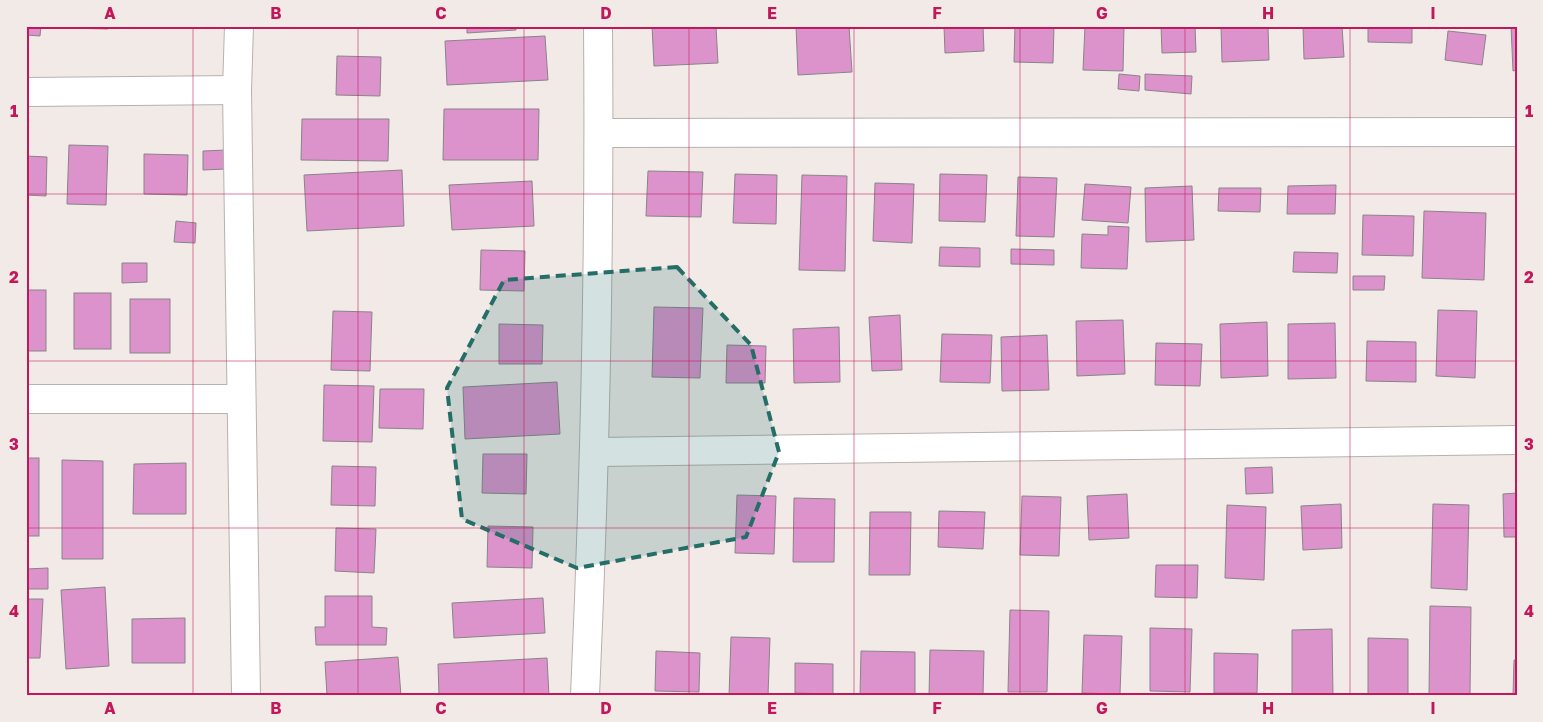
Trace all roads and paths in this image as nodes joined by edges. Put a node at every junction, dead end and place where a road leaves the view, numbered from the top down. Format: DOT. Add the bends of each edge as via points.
graph roads {
  1 [pos="239,26"];
  2 [pos="598,26"];
  3 [pos="237,90"];
  4 [pos="26,92"];
  5 [pos="1517,132"];
  6 [pos="599,133"];
  7 [pos="26,399"];
  8 [pos="241,399"];
  9 [pos="1517,440"];
  10 [pos="596,452"];
  11 [pos="246,696"];
  12 [pos="585,696"];
  1 -- 3 [label="street"];
  2 -- 6 [label="street"];
  3 -- 4 [label="street"];
  3 -- 8 [label="street"];
  5 -- 6 [label="street"];
  6 -- 10 [label="street"];
  7 -- 8 [label="street"];
  8 -- 11 [label="street"];
  9 -- 10 [label="street"];
  10 -- 12 [label="street"];
}
